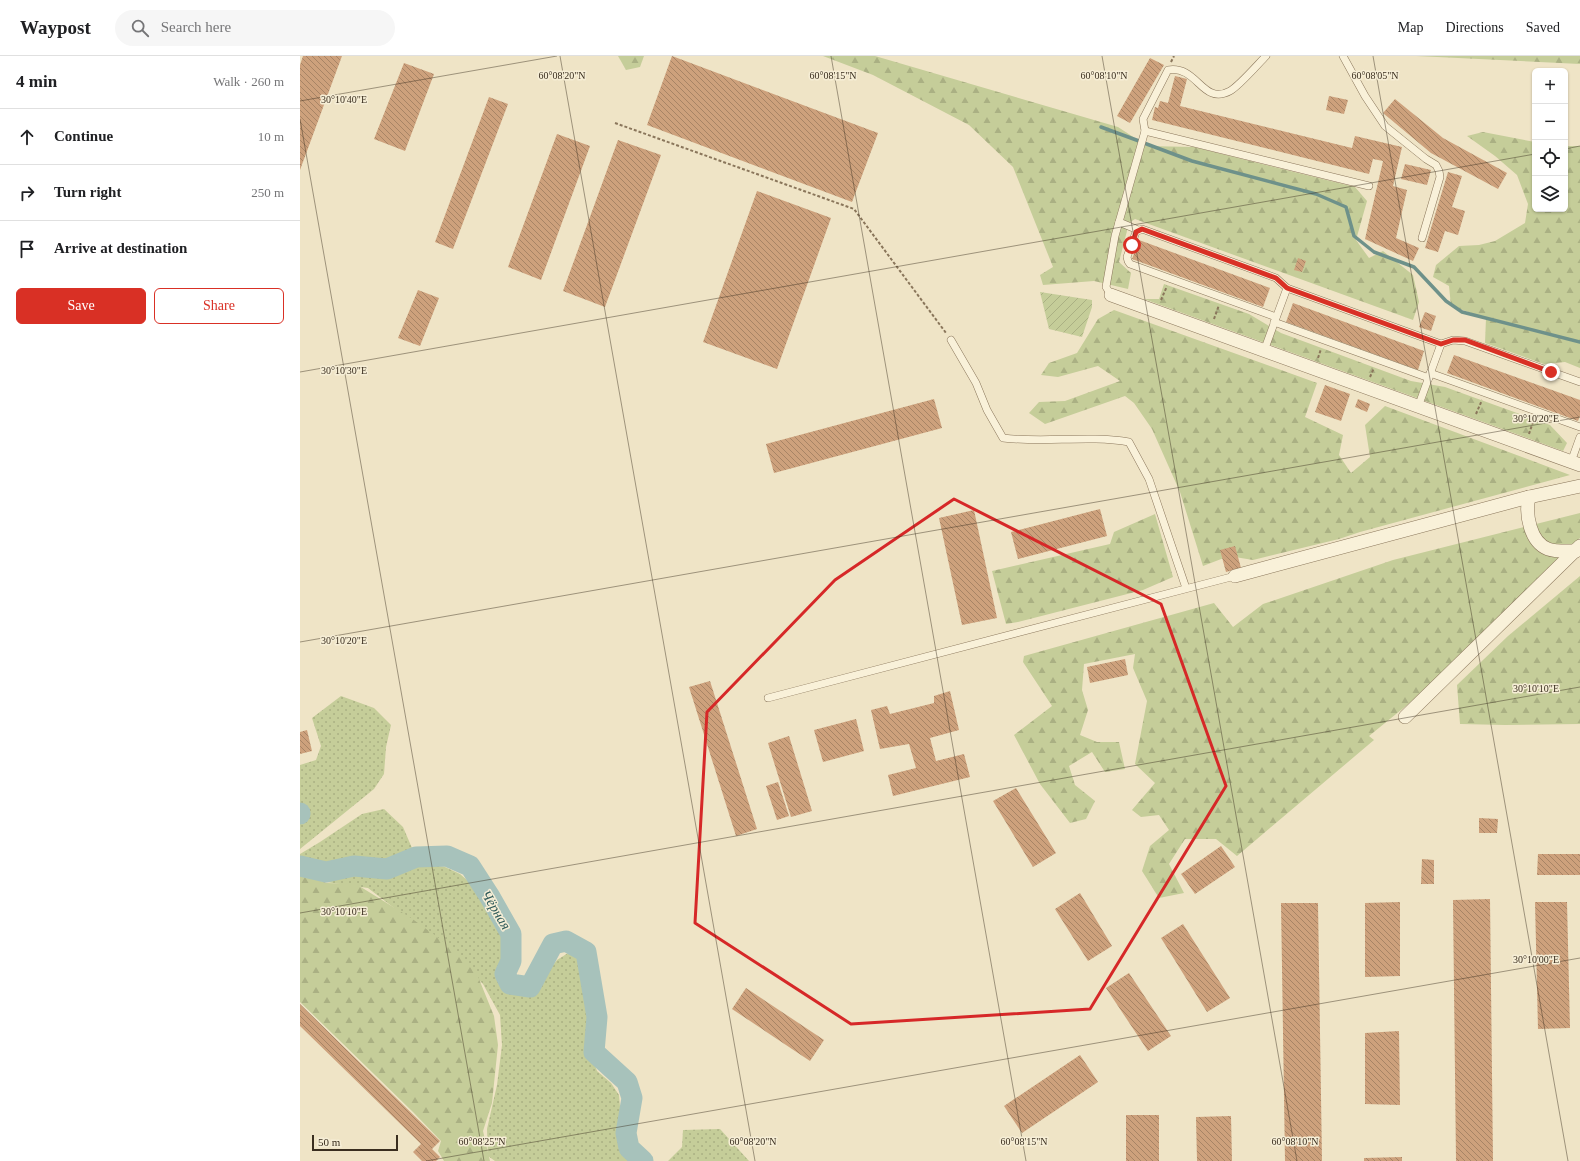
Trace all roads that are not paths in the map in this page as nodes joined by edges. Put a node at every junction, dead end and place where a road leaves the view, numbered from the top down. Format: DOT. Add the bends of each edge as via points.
graph roads {
  1 [pos="1266,56"];
  2 [pos="1343,56"];
  3 [pos="1145,131"];
  4 [pos="1369,186"];
  5 [pos="1119,222"];
  6 [pos="1138,230"];
  7 [pos="1422,238"];
  8 [pos="1287,288"];
  9 [pos="1111,295"];
  10 [pos="1275,319"];
  11 [pos="951,340"];
  12 [pos="1441,344"];
  13 [pos="1264,351"];
  14 [pos="1429,376"];
  15 [pos="1580,382"];
  16 [pos="1418,407"];
  17 [pos="1580,427"];
  18 [pos="1580,437"];
  19 [pos="1576,464"];
  20 [pos="1580,486"];
  21 [pos="1529,498"];
  22 [pos="1578,548"];
  23 [pos="1235,576"];
  24 [pos="1186,588"];
  25 [pos="768,698"];
  26 [pos="1405,717"];
  1 -- 3 [label="lane" via="1232,90 1221,95 1209,93 1187,72 1168,70 1143,119"];
  2 -- 7 [label="lane" via="1385,126 1436,165 1439,171 1440,177"];
  3 -- 4 [label="lane"];
  3 -- 5 [label="lane"];
  5 -- 6 [label="lane"];
  5 -- 9 [label="lane" via="1106,287"];
  6 -- 8 [label="lane" via="1142,229 1276,278"];
  6 -- 10 [label="lane" via="1127,258 1130,264"];
  8 -- 10 [label="lane"];
  8 -- 12 [label="lane"];
  9 -- 13 [label="street"];
  10 -- 13 [label="lane"];
  10 -- 14 [label="lane" via="1324,340"];
  11 -- 24 [label="lane" via="1004,438 1111,439 1129,442 1149,479"];
  12 -- 14 [label="lane"];
  12 -- 15 [label="lane" via="1465,340"];
  13 -- 16 [label="street"];
  14 -- 16 [label="lane"];
  14 -- 17 [label="lane"];
  16 -- 19 [label="street"];
  18 -- 19 [label="lane"];
  20 -- 21 [label="street"];
  21 -- 22 [label="street" via="1531,529 1540,544 1549,550"];
  21 -- 23 [label="street"];
  22 -- 26 [label="street"];
  23 -- 24 [label="lane"];
  24 -- 25 [label="lane"];
}
